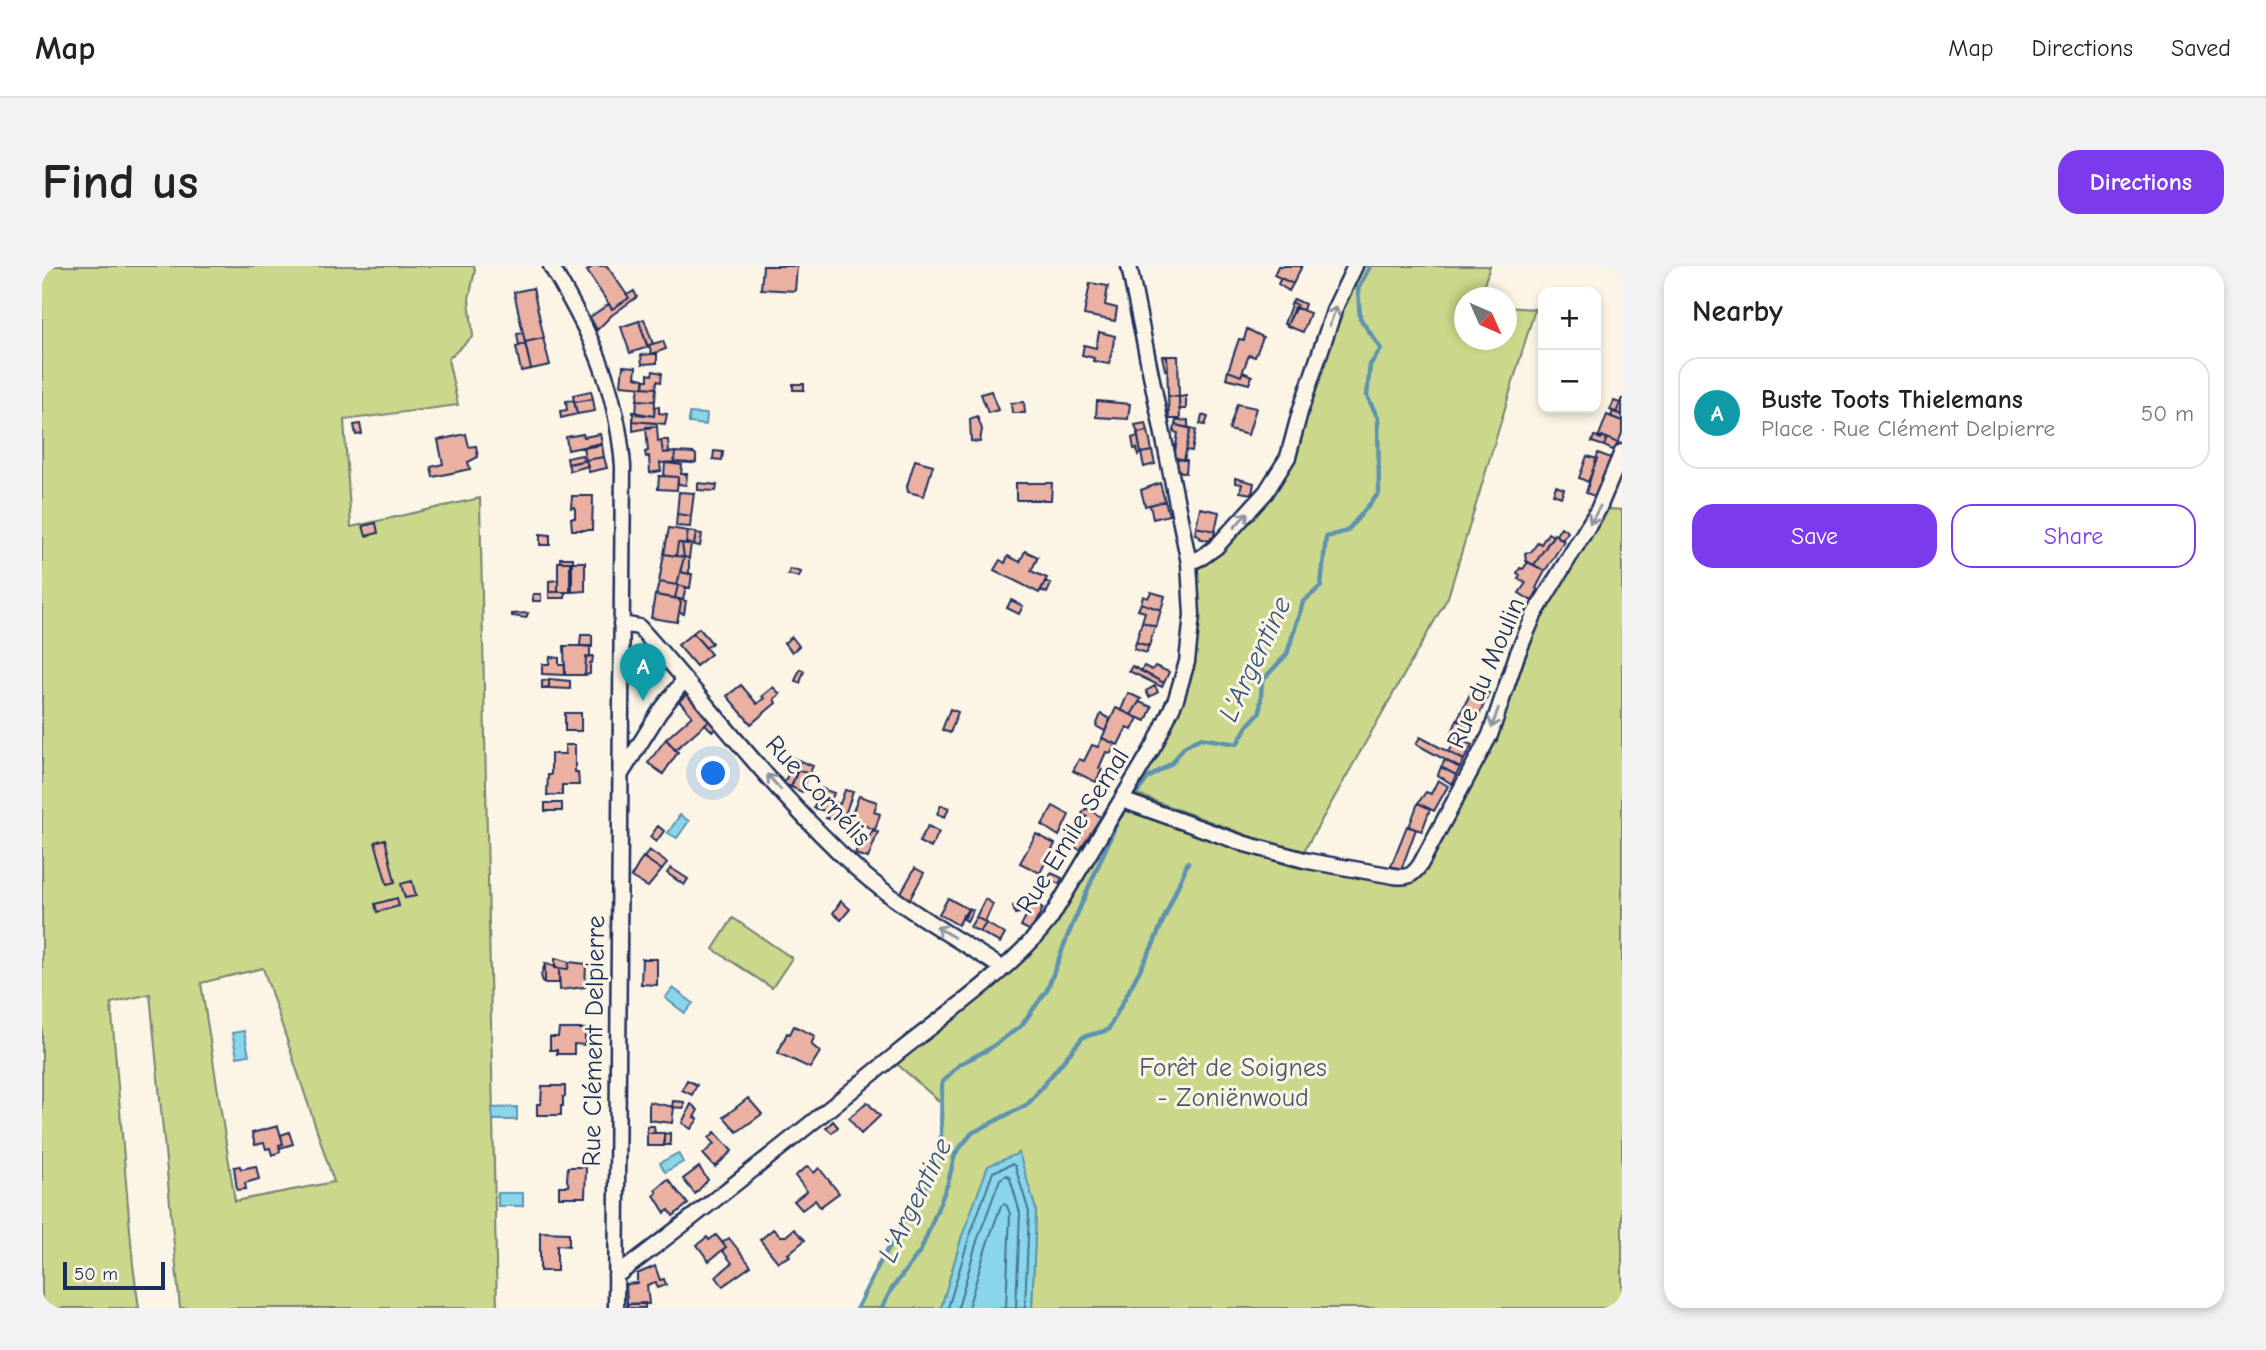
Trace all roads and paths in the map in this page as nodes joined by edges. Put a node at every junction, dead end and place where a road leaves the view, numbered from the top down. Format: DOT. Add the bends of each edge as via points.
graph roads {
  1 [pos="551,266"];
  2 [pos="1129,266"];
  3 [pos="1355,266"];
  4 [pos="1622,453"];
  5 [pos="1189,563"];
  6 [pos="621,624"];
  7 [pos="684,680"];
  8 [pos="621,774"];
  9 [pos="1122,800"];
  10 [pos="1002,968"];
  11 [pos="616,1276"];
  12 [pos="616,1308"];
  1 -- 6 [label="street, Rue Clément Delpierre" via="598,353 618,421 623,466"];
  2 -- 5 [label="street, Rue Emile Semal"];
  5 -- 3 [label="street, one-way" via="1216,547 1266,492 1288,457 1335,308"];
  4 -- 9 [label="street, Rue du Moulin, one-way" via="1598,510 1534,615 1489,735 1413,875 1407,878 1308,861"];
  5 -- 9 [label="street, Rue Emile Semal" via="1192,615 1176,699 1156,744"];
  6 -- 7 [label="street, Rue Cornélis" via="639,627"];
  6 -- 8 [label="street, Rue Clément Delpierre"];
  7 -- 8 [label="street"];
  10 -- 7 [label="street, Rue Cornélis, one-way" via="895,901 856,868"];
  8 -- 11 [label="street, Rue Clément Delpierre"];
  9 -- 10 [label="street, Rue Emile Semal" via="1050,919"];
  10 -- 11 [label="street, Rue Emile Semal"];
  11 -- 12 [label="street, Rue Clément Delpierre"];
}
